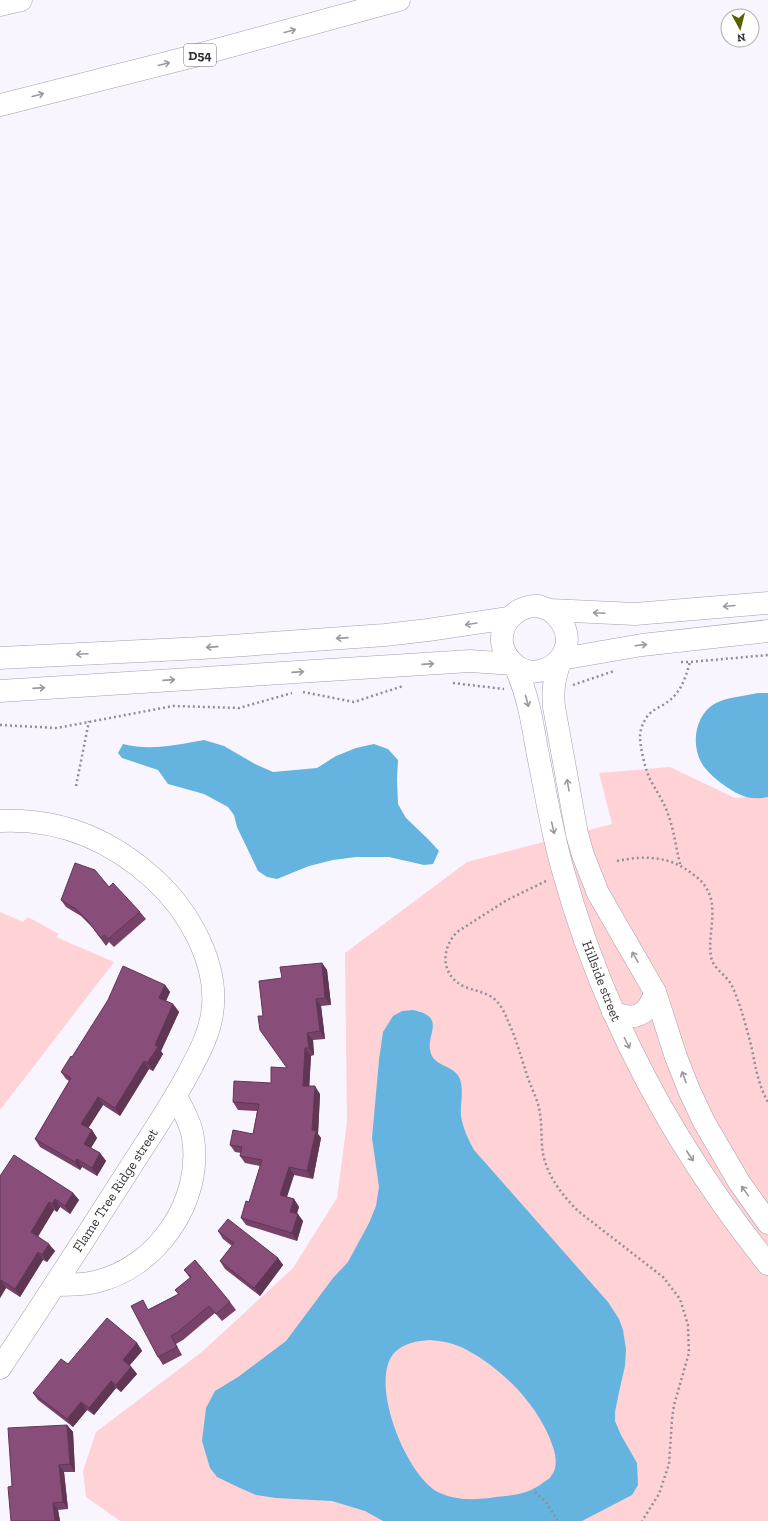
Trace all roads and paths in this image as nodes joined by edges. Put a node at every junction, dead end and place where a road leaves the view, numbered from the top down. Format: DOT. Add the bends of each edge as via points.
graph roads {
  1 [pos="21,0"];
  2 [pos="398,0"];
  3 [pos="0,5"];
  4 [pos="0,105"];
  5 [pos="768,603"];
  6 [pos="550,610"];
  7 [pos="510,618"];
  8 [pos="768,632"];
  9 [pos="768,655"];
  10 [pos="0,658"];
  11 [pos="561,659"];
  12 [pos="676,662"];
  13 [pos="690,662"];
  14 [pos="514,664"];
  15 [pos="619,670"];
  16 [pos="449,683"];
  17 [pos="408,685"];
  18 [pos="0,691"];
  19 [pos="552,692"];
  20 [pos="525,694"];
  21 [pos="89,721"];
  22 [pos="0,725"];
  23 [pos="76,786"];
  24 [pos="0,821"];
  25 [pos="617,861"];
  26 [pos="680,865"];
  27 [pos="552,879"];
  28 [pos="655,992"];
  29 [pos="613,1012"];
  30 [pos="176,1096"];
  31 [pos="768,1102"];
  32 [pos="768,1223"];
  33 [pos="768,1264"];
  34 [pos="55,1285"];
  35 [pos="0,1368"];
  36 [pos="535,1492"];
  37 [pos="558,1521"];
  38 [pos="642,1521"];
  1 -- 3 [label="main road"];
  4 -- 2 [label="main road, D54, one-way" via="194,56"];
  5 -- 6 [label="main road, one-way" via="635,614"];
  6 -- 7 [label="main road" via="539,606 528,607 517,611"];
  6 -- 11 [label="main road" via="565,626 568,637"];
  7 -- 10 [label="main road, one-way" via="385,635 202,648"];
  7 -- 14 [label="main road" via="504,627 502,637 503,647"];
  11 -- 8 [label="main road, one-way" via="642,645"];
  9 -- 13 [label="path"];
  11 -- 14 [label="main road" via="543,670 523,669"];
  11 -- 19 [label="main road"];
  12 -- 13 [label="path"];
  13 -- 26 [label="path" via="686,679 673,698 646,717 640,738 650,780 669,816"];
  18 -- 14 [label="main road, one-way" via="470,661"];
  14 -- 20 [label="main road, Hillside street"];
  15 -- 19 [label="path"];
  16 -- 20 [label="path" via="512,690"];
  17 -- 21 [label="path" via="354,702 299,692 239,708 173,706"];
  28 -- 19 [label="main road, one-way" via="595,887 583,855 573,814"];
  20 -- 29 [label="main road, Hillside street, one-way" via="562,866 578,918"];
  21 -- 22 [label="path" via="57,728"];
  21 -- 23 [label="path"];
  24 -- 30 [label="main road, Flame Tree Ridge street" via="48,823 97,839 140,866 173,899 186,917 206,956 211,974 212,1012 201,1050"];
  25 -- 26 [label="path" via="650,858 670,860"];
  26 -- 31 [label="path" via="705,885 710,895 711,956 716,967 732,984 748,1035 756,1072"];
  27 -- 38 [label="path" via="507,900 457,932 447,945 446,962 450,974 459,983 495,999 508,1020 538,1104 544,1160 566,1198 584,1216 663,1277 680,1299 685,1312 689,1353 674,1405 669,1464 659,1494"];
  28 -- 29 [label="main road" via="652,1002 640,1015 621,1016"];
  32 -- 28 [label="main road, one-way" via="739,1182 704,1122 676,1057"];
  29 -- 33 [label="main road, Hillside street, one-way" via="660,1106 687,1152 716,1196"];
  30 -- 34 [label="main road, Flame Tree Ridge street"];
  30 -- 34 [label="main road" via="187,1116 193,1138 194,1161 191,1184 174,1223 163,1240 149,1254 126,1269 96,1282"];
  34 -- 35 [label="main road, Flame Tree Ridge street"];
  36 -- 37 [label="path" via="546,1502"];
}
